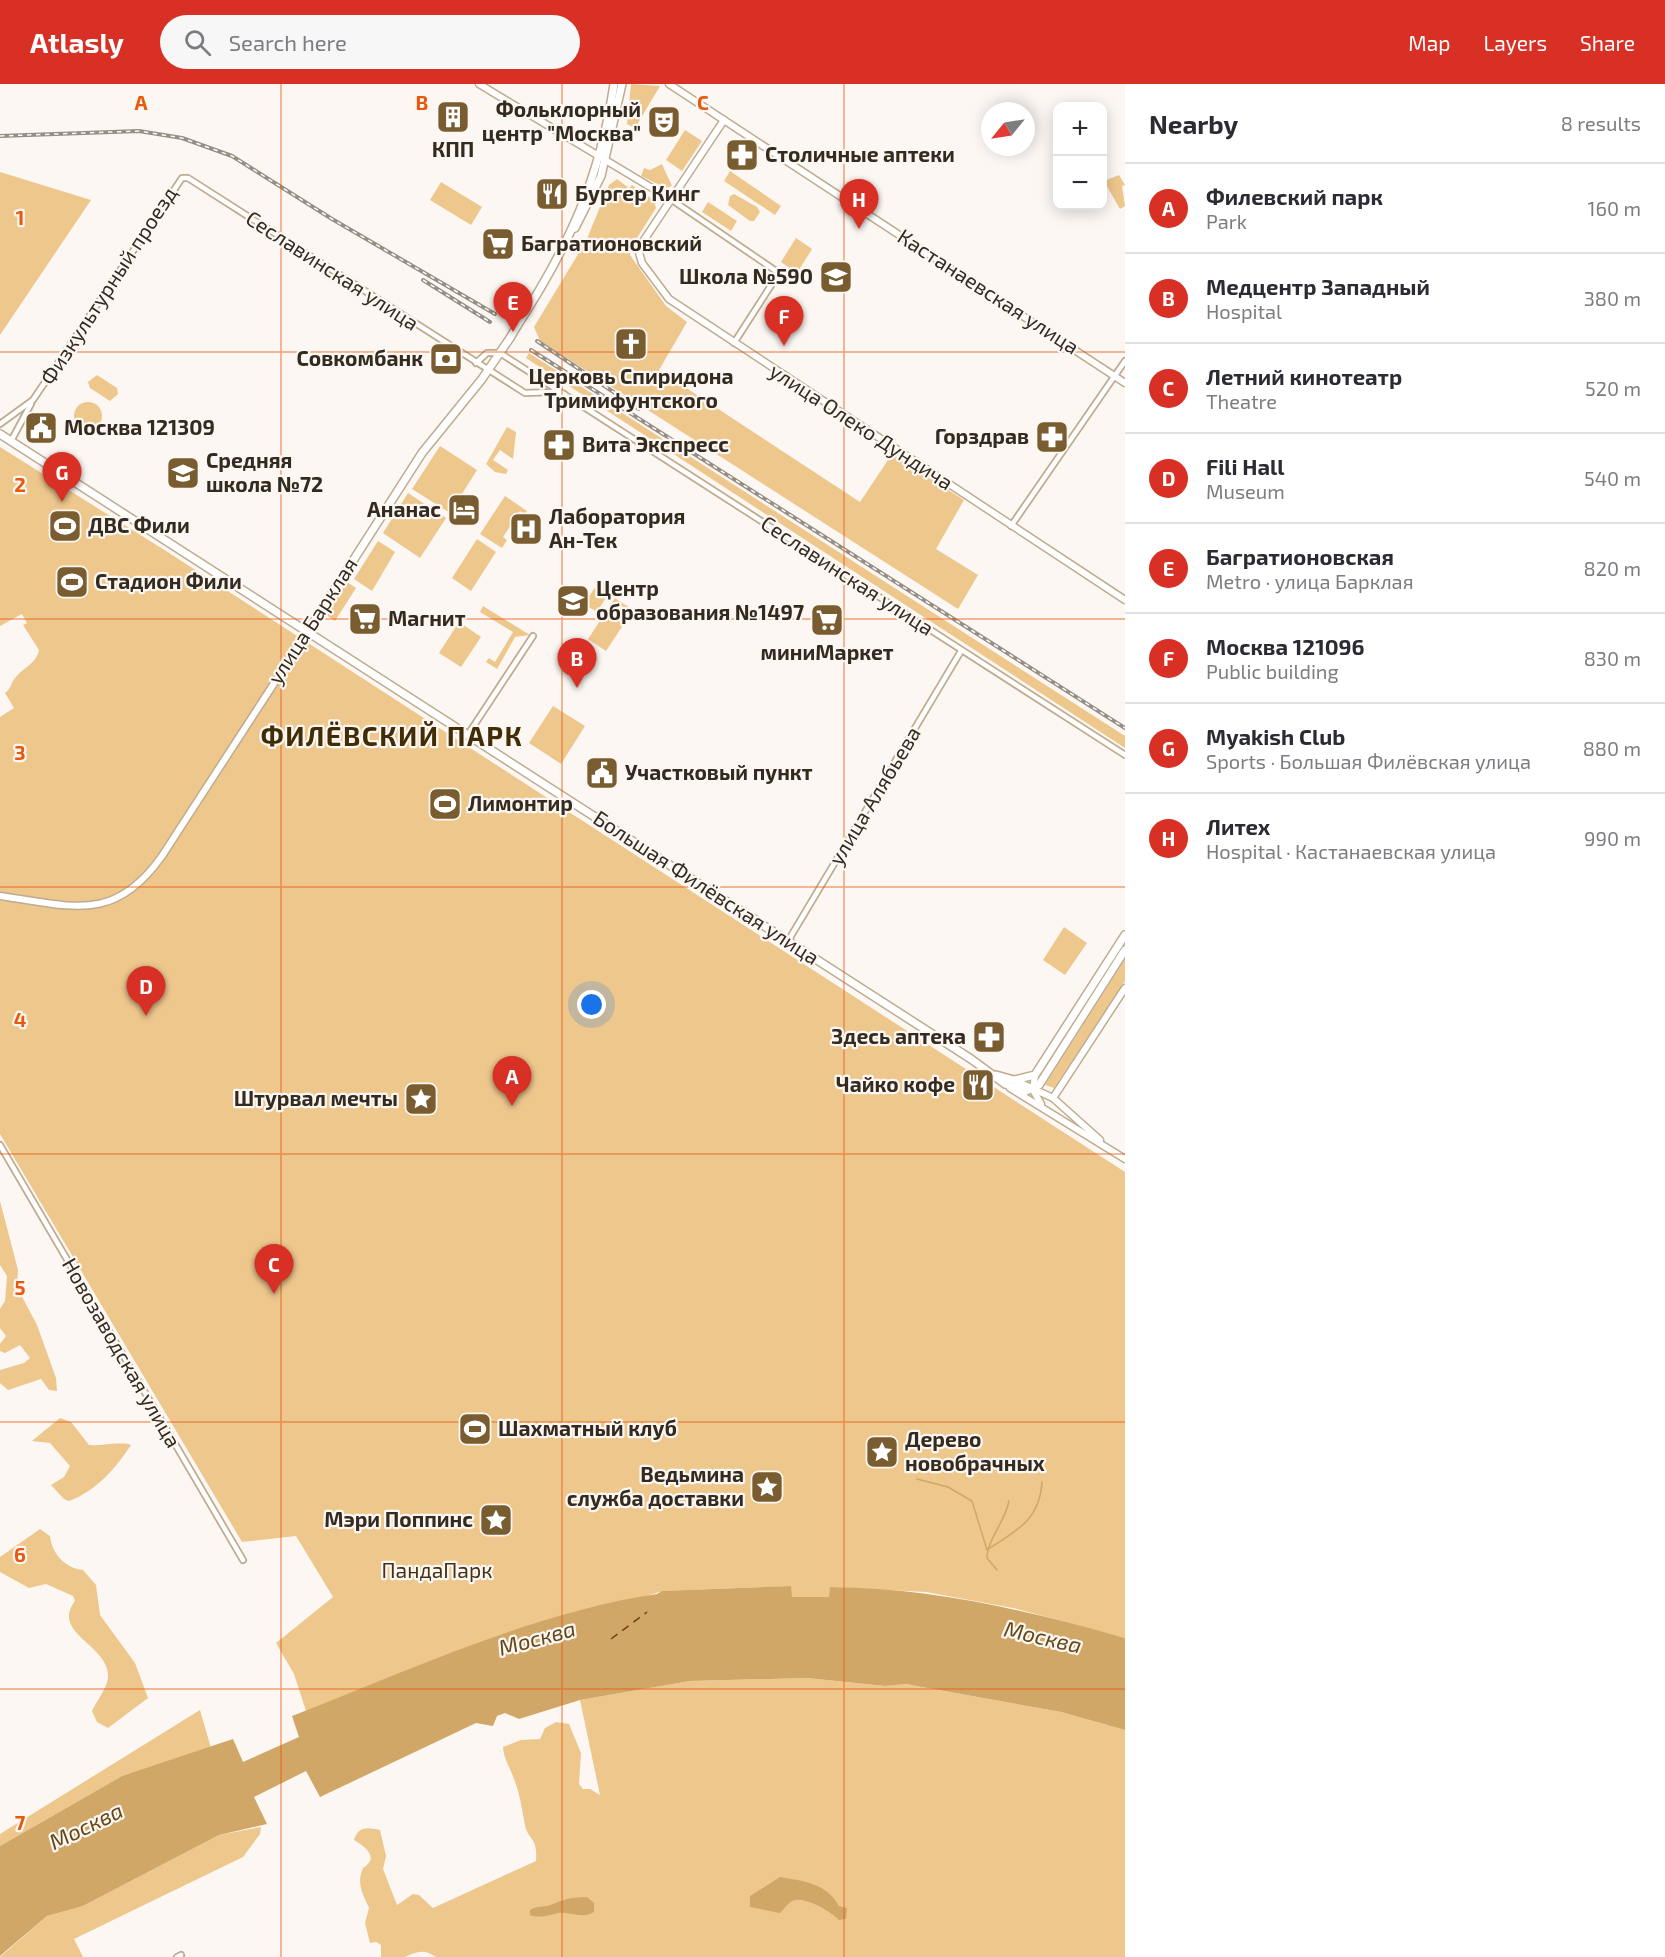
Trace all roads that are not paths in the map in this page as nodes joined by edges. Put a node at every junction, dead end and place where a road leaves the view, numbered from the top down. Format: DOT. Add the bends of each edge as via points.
graph roads {
  1 [pos="479,84"];
  2 [pos="614,84"];
  3 [pos="622,84"];
  4 [pos="669,84"];
  5 [pos="724,120"];
  6 [pos="603,157"];
  7 [pos="188,178"];
  8 [pos="672,200"];
  9 [pos="734,344"];
  10 [pos="500,353"];
  11 [pos="1125,361"];
  12 [pos="476,363"];
  13 [pos="488,371"];
  14 [pos="1115,376"];
  15 [pos="1125,383"];
  16 [pos="569,396"];
  17 [pos="33,400"];
  18 [pos="0,424"];
  19 [pos="0,434"];
  20 [pos="11,441"];
  21 [pos="1011,526"];
  22 [pos="1125,600"];
  23 [pos="308,631"];
  24 [pos="533,636"];
  25 [pos="962,651"];
  26 [pos="467,736"];
  27 [pos="1125,755"];
  28 [pos="0,896"];
  29 [pos="1125,935"];
  30 [pos="788,941"];
  31 [pos="1125,950"];
  32 [pos="1125,988"];
  33 [pos="991,1073"];
  34 [pos="1035,1075"];
  35 [pos="1044,1078"];
  36 [pos="1014,1080"];
  37 [pos="1005,1084"];
  38 [pos="1033,1090"];
  39 [pos="1046,1095"];
  40 [pos="1053,1098"];
  41 [pos="1047,1111"];
  42 [pos="0,1145"];
  43 [pos="1112,1150"];
  44 [pos="1125,1159"];
  45 [pos="243,1560"];
  1 -- 6 [label="street"];
  2 -- 6 [label="main road, улица Барклая"];
  3 -- 6 [label="main road, улица Барклая"];
  4 -- 5 [label="street, Кастанаевская улица"];
  5 -- 8 [label="street, улица Олеко Дундича"];
  5 -- 14 [label="street, Кастанаевская улица"];
  6 -- 8 [label="street"];
  6 -- 10 [label="main road, улица Барклая, bridge" via="593,196"];
  7 -- 12 [label="street, Сеславинская улица"];
  7 -- 17 [label="street, Физкультурный проезд" via="177,183"];
  8 -- 9 [label="street, улица Олеко Дундича" via="638,249 638,257 671,301"];
  8 -- 9 [label="street" via="779,273"];
  9 -- 21 [label="street, улица Олеко Дундича"];
  10 -- 12 [label="street" via="487,353"];
  10 -- 13 [label="main road, улица Барклая"];
  10 -- 16 [label="street, Сеславинская улица"];
  11 -- 14 [label="street"];
  12 -- 13 [label="street, Сеславинская улица"];
  13 -- 16 [label="street, Сеславинская улица" via="525,393"];
  13 -- 23 [label="main road, улица Барклая" via="422,453"];
  14 -- 15 [label="street, Кастанаевская улица"];
  14 -- 21 [label="street"];
  16 -- 25 [label="street, Сеславинская улица"];
  17 -- 18 [label="street, Физкультурный проезд"];
  17 -- 20 [label="street, Физкультурный проезд"];
  19 -- 20 [label="main road, Большая Филёвская улица"];
  20 -- 23 [label="main road, Большая Филёвская улица"];
  21 -- 22 [label="street, улица Олеко Дундича"];
  23 -- 26 [label="main road, Большая Филёвская улица"];
  23 -- 28 [label="street, улица Барклая" via="162,856 136,888 103,904 86,906"];
  24 -- 26 [label="street"];
  25 -- 27 [label="street, Сеславинская улица"];
  25 -- 30 [label="street, улица Алябьева"];
  26 -- 30 [label="main road, Большая Филёвская улица"];
  29 -- 34 [label="main road"];
  30 -- 33 [label="main road, Большая Филёвская улица"];
  31 -- 35 [label="main road"];
  32 -- 40 [label="street"];
  33 -- 36 [label="main road"];
  33 -- 37 [label="main road, Большая Филёвская улица"];
  34 -- 36 [label="main road"];
  34 -- 38 [label="street"];
  35 -- 38 [label="main road"];
  35 -- 39 [label="street"];
  36 -- 38 [label="street, Большая Филёвская улица"];
  37 -- 38 [label="main road" via="1026,1092"];
  37 -- 41 [label="street, Большая Филёвская улица"];
  38 -- 39 [label="street, Большая Филёвская улица"];
  38 -- 41 [label="street, Большая Филёвская улица"];
  39 -- 40 [label="street, Большая Филёвская улица"];
  40 -- 43 [label="street, Большая Филёвская улица"];
  41 -- 43 [label="street, Большая Филёвская улица"];
  42 -- 45 [label="street, Новозаводская улица"];
  43 -- 44 [label="street, Большая Филёвская улица"];
}
